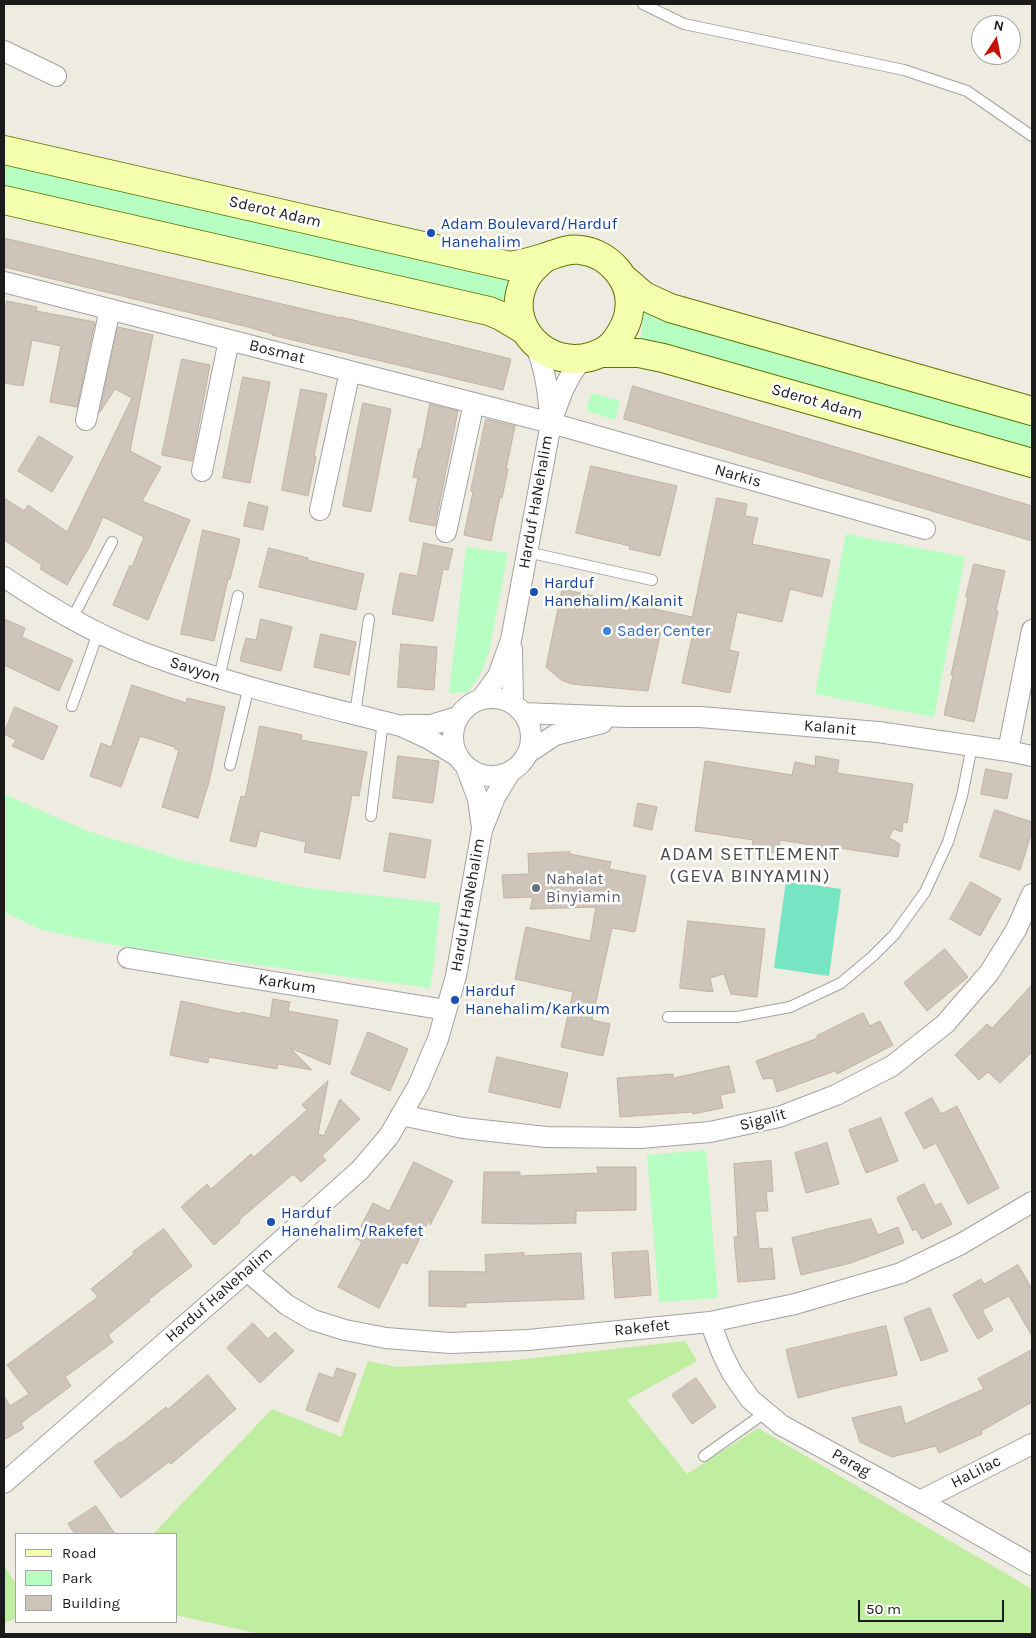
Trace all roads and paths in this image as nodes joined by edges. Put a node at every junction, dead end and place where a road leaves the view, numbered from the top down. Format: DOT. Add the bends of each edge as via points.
graph roads {
  1 [pos="643,4"];
  2 [pos="4,51"];
  3 [pos="56,76"];
  4 [pos="1032,136"];
  5 [pos="4,150"];
  6 [pos="4,200"];
  7 [pos="546,257"];
  8 [pos="622,277"];
  9 [pos="4,282"];
  10 [pos="110,309"];
  11 [pos="531,338"];
  12 [pos="229,340"];
  13 [pos="592,356"];
  14 [pos="350,371"];
  15 [pos="474,403"];
  16 [pos="1032,411"];
  17 [pos="86,420"];
  18 [pos="551,423"];
  19 [pos="1032,463"];
  20 [pos="202,471"];
  21 [pos="320,510"];
  22 [pos="925,530"];
  23 [pos="446,532"];
  24 [pos="112,542"];
  25 [pos="527,552"];
  26 [pos="4,577"];
  27 [pos="652,580"];
  28 [pos="238,596"];
  29 [pos="72,619"];
  30 [pos="369,619"];
  31 [pos="1032,630"];
  32 [pos="98,633"];
  33 [pos="511,640"];
  34 [pos="218,678"];
  35 [pos="249,686"];
  36 [pos="482,698"];
  37 [pos="72,706"];
  38 [pos="518,708"];
  39 [pos="354,714"];
  40 [pos="457,717"];
  41 [pos="626,717"];
  42 [pos="392,723"];
  43 [pos="972,746"];
  44 [pos="1008,751"];
  45 [pos="528,754"];
  46 [pos="1032,756"];
  47 [pos="462,762"];
  48 [pos="230,765"];
  49 [pos="510,772"];
  50 [pos="371,816"];
  51 [pos="482,830"];
  52 [pos="1032,894"];
  53 [pos="128,958"];
  54 [pos="446,1010"];
  55 [pos="668,1017"];
  56 [pos="401,1115"];
  57 [pos="1032,1202"];
  58 [pos="247,1271"];
  59 [pos="710,1322"];
  60 [pos="766,1412"];
  61 [pos="1032,1444"];
  62 [pos="704,1456"];
  63 [pos="4,1483"];
  64 [pos="920,1501"];
  65 [pos="1032,1565"];
  1 -- 4 [label="lane" via="684,24 904,70 966,91"];
  2 -- 3 [label="street"];
  5 -- 7 [label="street, Sderot Adam" via="510,266"];
  6 -- 11 [label="street, Sderot Adam" via="489,312 501,316"];
  7 -- 8 [label="street, Sderot Adam" via="562,250 596,254 611,263"];
  7 -- 11 [label="street, Sderot Adam" via="523,282 519,299 520,316"];
  8 -- 13 [label="street, Sderot Adam" via="629,293 630,310 625,327 615,342"];
  8 -- 16 [label="street, Sderot Adam" via="644,296 670,308"];
  9 -- 10 [label="street, Bosmat"];
  10 -- 12 [label="street, Bosmat"];
  10 -- 17 [label="street"];
  11 -- 13 [label="street, Sderot Adam" via="549,354 565,359"];
  11 -- 18 [label="street, Harduf HaNehalim" via="543,363"];
  12 -- 14 [label="street, Bosmat"];
  12 -- 20 [label="street"];
  13 -- 18 [label="street, Harduf HaNehalim" via="574,369"];
  13 -- 19 [label="street, Sderot Adam" via="639,353 663,358"];
  14 -- 15 [label="street, Bosmat"];
  14 -- 21 [label="street"];
  15 -- 18 [label="street, Bosmat"];
  15 -- 23 [label="street"];
  18 -- 22 [label="street, Narkis"];
  18 -- 25 [label="street, Harduf HaNehalim"];
  24 -- 29 [label="lane"];
  25 -- 27 [label="lane"];
  25 -- 33 [label="street, Harduf HaNehalim"];
  26 -- 29 [label="street, Savyon"];
  28 -- 34 [label="lane"];
  29 -- 32 [label="street, Savyon"];
  30 -- 39 [label="lane"];
  31 -- 44 [label="street"];
  32 -- 34 [label="street, Savyon" via="154,657"];
  32 -- 37 [label="lane"];
  33 -- 36 [label="street, Harduf HaNehalim" via="498,676"];
  33 -- 38 [label="street, Harduf HaNehalim"];
  34 -- 35 [label="street, Savyon"];
  35 -- 39 [label="street, Savyon"];
  35 -- 48 [label="lane"];
  36 -- 38 [label="street" via="504,699"];
  36 -- 40 [label="street" via="472,702"];
  38 -- 41 [label="street, Kalanit"];
  38 -- 45 [label="street" via="529,722 531,743"];
  39 -- 42 [label="street, Savyon"];
  40 -- 42 [label="street, Savyon" via="431,725"];
  40 -- 47 [label="street" via="452,730 452,744"];
  41 -- 43 [label="street, Kalanit" via="710,718 878,732"];
  41 -- 45 [label="street, Kalanit" via="555,735"];
  42 -- 47 [label="street, Savyon" via="429,739"];
  42 -- 50 [label="lane"];
  43 -- 44 [label="street, Kalanit"];
  43 -- 55 [label="lane" via="960,806 925,892 894,935 841,984 790,1007 737,1018"];
  44 -- 46 [label="street, Kalanit"];
  45 -- 49 [label="street"];
  47 -- 49 [label="street" via="476,773 487,776"];
  47 -- 51 [label="street, Harduf HaNehalim" via="478,799"];
  49 -- 51 [label="street, Harduf HaNehalim" via="495,797"];
  51 -- 54 [label="street, Harduf HaNehalim" via="456,976"];
  52 -- 56 [label="street, Sigalit" via="1016,930 989,973 945,1024 892,1066 780,1117 710,1132 640,1138 546,1137 463,1128"];
  53 -- 54 [label="street, Karkum"];
  54 -- 56 [label="street, Harduf HaNehalim" via="438,1039 418,1086"];
  56 -- 58 [label="street, Harduf HaNehalim" via="389,1136 360,1170"];
  57 -- 59 [label="street, Rakefet" via="961,1244 901,1273 795,1304"];
  58 -- 59 [label="street, Rakefet" via="287,1305 313,1320 386,1338 450,1343 528,1340"];
  58 -- 63 [label="street, Harduf HaNehalim"];
  59 -- 60 [label="street, Parag" via="732,1373 750,1399"];
  60 -- 62 [label="lane"];
  60 -- 64 [label="street, Parag" via="781,1425"];
  61 -- 64 [label="street, HaLilac"];
  64 -- 65 [label="street, Parag"];
}
